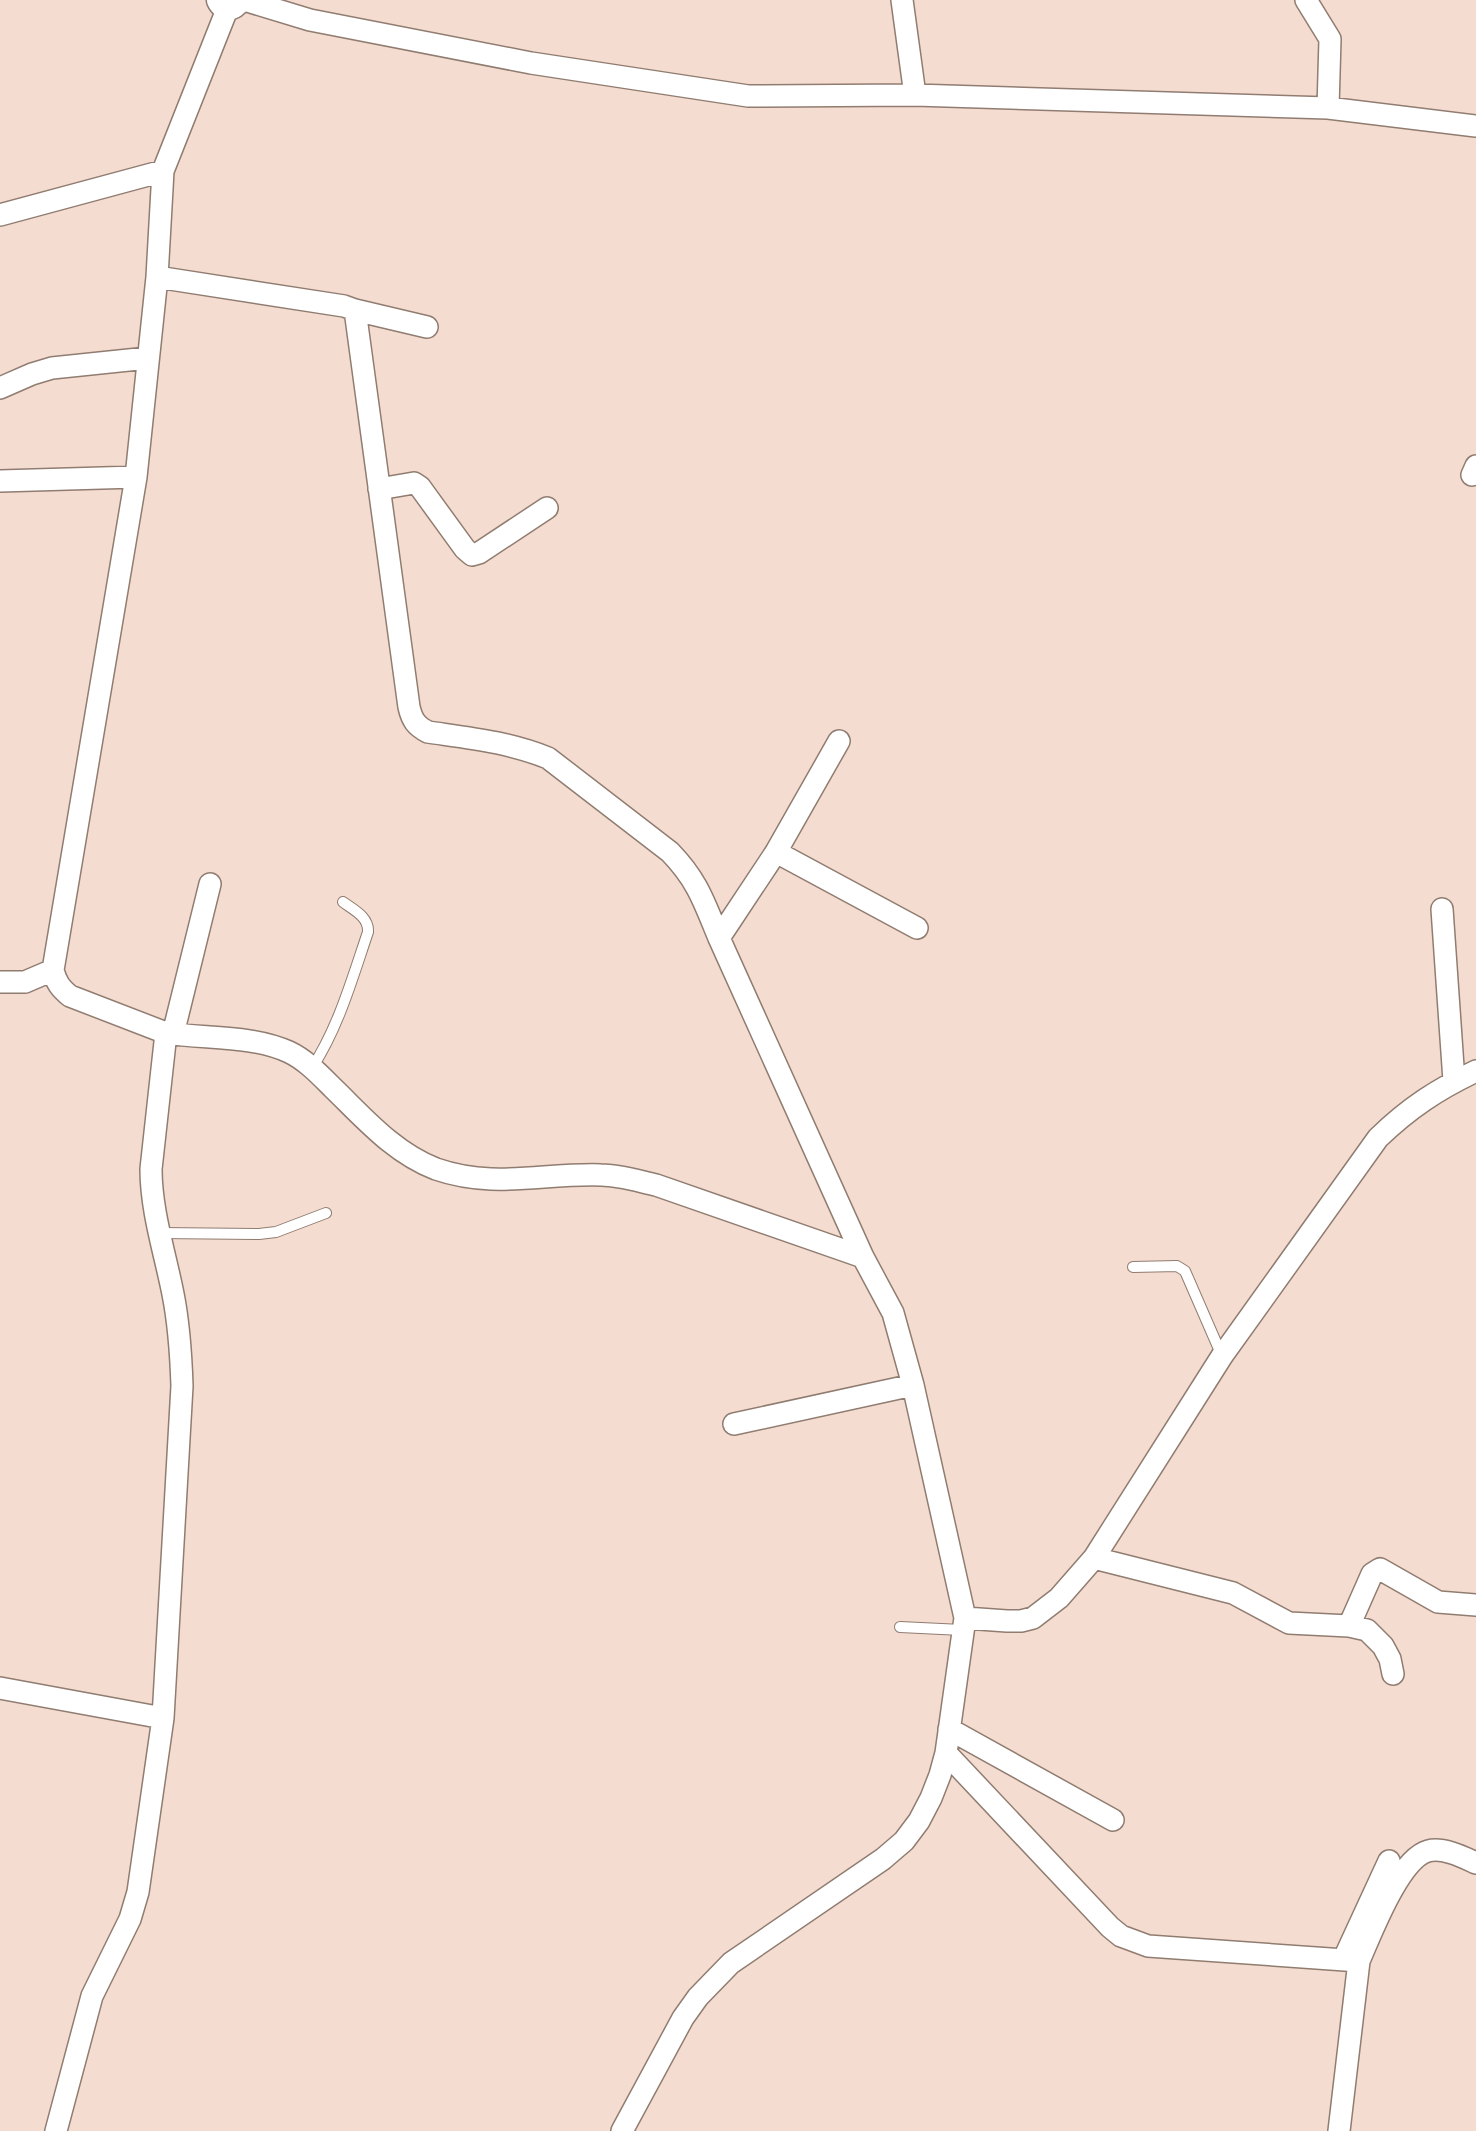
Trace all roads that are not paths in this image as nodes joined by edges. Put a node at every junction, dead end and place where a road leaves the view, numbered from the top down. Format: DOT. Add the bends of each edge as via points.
graph roads {
  1 [pos="902,0"];
  2 [pos="1306,0"];
  3 [pos="232,2"];
  4 [pos="915,95"];
  5 [pos="1328,108"];
  6 [pos="1476,126"];
  7 [pos="164,171"];
  8 [pos="0,215"];
  9 [pos="158,277"];
  10 [pos="355,310"];
  11 [pos="427,327"];
  12 [pos="148,358"];
  13 [pos="0,388"];
  14 [pos="136,477"];
  15 [pos="0,481"];
  16 [pos="379,489"];
  17 [pos="547,508"];
  18 [pos="838,740"];
  19 [pos="776,852"];
  20 [pos="210,884"];
  21 [pos="343,902"];
  22 [pos="1442,908"];
  23 [pos="917,928"];
  24 [pos="719,938"];
  25 [pos="53,970"];
  26 [pos="0,982"];
  27 [pos="170,1034"];
  28 [pos="312,1068"];
  29 [pos="1476,1071"];
  30 [pos="1454,1081"];
  31 [pos="326,1213"];
  32 [pos="160,1233"];
  33 [pos="863,1257"];
  34 [pos="1133,1267"];
  35 [pos="1222,1356"];
  36 [pos="913,1385"];
  37 [pos="734,1424"];
  38 [pos="1094,1558"];
  39 [pos="1476,1605"];
  40 [pos="964,1624"];
  41 [pos="1349,1626"];
  42 [pos="900,1627"];
  43 [pos="1393,1674"];
  44 [pos="0,1688"];
  45 [pos="163,1718"];
  46 [pos="950,1729"];
  47 [pos="946,1753"];
  48 [pos="1113,1820"];
  49 [pos="1389,1861"];
  50 [pos="1476,1863"];
  51 [pos="1351,1960"];
  52 [pos="56,2131"];
  53 [pos="623,2131"];
  54 [pos="1339,2131"];
  1 -- 4 [label="street"];
  2 -- 5 [label="street" via="1330,39"];
  3 -- 4 [label="street" via="531,63 748,96"];
  3 -- 7 [label="street"];
  4 -- 5 [label="street"];
  5 -- 6 [label="street"];
  7 -- 8 [label="street"];
  7 -- 9 [label="street"];
  9 -- 10 [label="street"];
  9 -- 12 [label="street"];
  10 -- 11 [label="street"];
  10 -- 16 [label="street"];
  12 -- 13 [label="street" via="52,368"];
  12 -- 14 [label="street"];
  14 -- 15 [label="street"];
  14 -- 25 [label="street"];
  16 -- 17 [label="street" via="414,483 420,487 472,555"];
  16 -- 24 [label="street" via="412,721 428,732 505,743 548,758 670,852 698,887"];
  18 -- 19 [label="street"];
  19 -- 23 [label="street"];
  19 -- 24 [label="street"];
  20 -- 27 [label="street"];
  21 -- 28 [label="lane" via="364,917 369,926 368,932 337,1025"];
  22 -- 30 [label="street"];
  24 -- 33 [label="street"];
  25 -- 26 [label="street" via="25,982"];
  25 -- 27 [label="street" via="61,989 70,996"];
  27 -- 28 [label="street" via="275,1047 291,1053"];
  27 -- 32 [label="street" via="151,1170 151,1190"];
  28 -- 33 [label="street" via="378,1132 407,1155 435,1168 468,1178 500,1181 601,1175 626,1178"];
  29 -- 30 [label="street"];
  30 -- 35 [label="street" via="1421,1100 1378,1138"];
  31 -- 32 [label="lane" via="276,1232"];
  32 -- 45 [label="street" via="173,1296 182,1386"];
  33 -- 36 [label="street" via="893,1313"];
  34 -- 35 [label="lane" via="1177,1266 1185,1270"];
  35 -- 38 [label="street"];
  36 -- 37 [label="street"];
  36 -- 40 [label="street"];
  38 -- 40 [label="street" via="1059,1598 1033,1618"];
  38 -- 41 [label="street" via="1233,1593 1289,1623"];
  39 -- 41 [label="street" via="1438,1602 1380,1569 1372,1574"];
  40 -- 42 [label="lane"];
  40 -- 46 [label="street"];
  41 -- 43 [label="street" via="1367,1630 1375,1636 1390,1659"];
  44 -- 45 [label="street"];
  45 -- 52 [label="street" via="134,1907 92,1996"];
  46 -- 47 [label="street"];
  46 -- 48 [label="street"];
  47 -- 51 [label="street" via="1121,1936 1148,1946"];
  47 -- 53 [label="street" via="931,1798 904,1841 883,1859 732,1963 698,1996"];
  49 -- 51 [label="street"];
  50 -- 51 [label="street" via="1443,1851 1428,1851 1414,1858 1395,1884"];
  51 -- 54 [label="street"];
}
